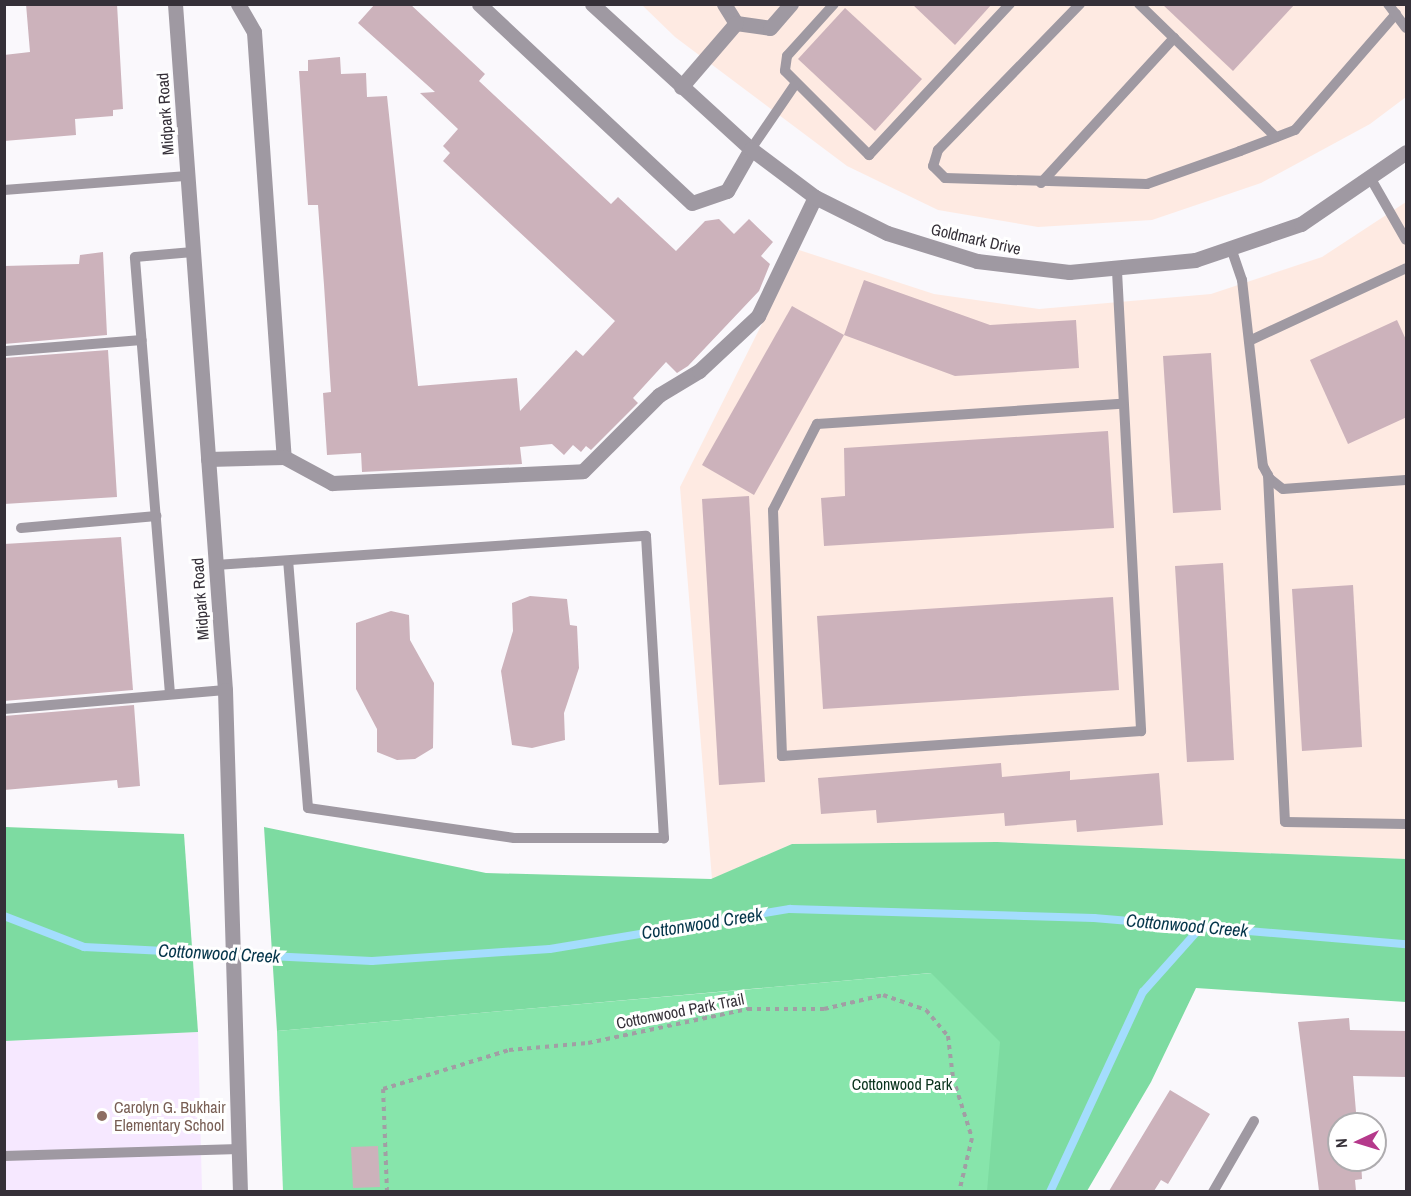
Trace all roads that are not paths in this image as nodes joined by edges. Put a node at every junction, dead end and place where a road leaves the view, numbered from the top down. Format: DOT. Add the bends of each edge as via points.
graph roads {
  1 [pos="174,4"];
  2 [pos="238,4"];
  3 [pos="479,4"];
  4 [pos="591,4"];
  5 [pos="724,4"];
  6 [pos="791,4"];
  7 [pos="834,4"];
  8 [pos="1010,4"];
  9 [pos="1080,4"];
  10 [pos="1139,4"];
  11 [pos="1388,4"];
  12 [pos="1396,14"];
  13 [pos="736,23"];
  14 [pos="1407,28"];
  15 [pos="1174,38"];
  16 [pos="796,83"];
  17 [pos="681,87"];
  18 [pos="1276,137"];
  19 [pos="751,148"];
  20 [pos="1407,152"];
  21 [pos="187,176"];
  22 [pos="1371,179"];
  23 [pos="1041,183"];
  24 [pos="4,190"];
  25 [pos="815,197"];
  26 [pos="1407,240"];
  27 [pos="1232,251"];
  28 [pos="193,252"];
  29 [pos="1407,268"];
  30 [pos="1117,271"];
  31 [pos="142,340"];
  32 [pos="1249,341"];
  33 [pos="6,351"];
  34 [pos="1121,404"];
  35 [pos="284,457"];
  36 [pos="208,459"];
  37 [pos="1268,475"];
  38 [pos="1407,480"];
  39 [pos="156,516"];
  40 [pos="21,528"];
  41 [pos="288,562"];
  42 [pos="216,566"];
  43 [pos="225,690"];
  44 [pos="170,694"];
  45 [pos="4,709"];
  46 [pos="1407,824"];
  47 [pos="1254,1121"];
  48 [pos="239,1149"];
  49 [pos="4,1156"];
  50 [pos="240,1191"];
  51 [pos="1213,1191"];
  1 -- 21 [label="street, Midpark Road"];
  2 -- 35 [label="street" via="254,32"];
  3 -- 19 [label="street" via="692,203 728,191"];
  4 -- 17 [label="street, Goldmark Drive"];
  5 -- 13 [label="street"];
  6 -- 13 [label="street" via="770,28"];
  7 -- 16 [label="lane" via="787,56 785,71"];
  8 -- 16 [label="lane" via="869,155"];
  9 -- 23 [label="lane" via="938,150 933,166 945,178"];
  10 -- 15 [label="lane"];
  11 -- 12 [label="lane"];
  12 -- 14 [label="lane"];
  12 -- 18 [label="lane" via="1295,130"];
  13 -- 17 [label="street"];
  15 -- 18 [label="lane"];
  15 -- 23 [label="lane"];
  16 -- 19 [label="lane"];
  17 -- 19 [label="street, Goldmark Drive"];
  18 -- 23 [label="lane" via="1147,183"];
  19 -- 25 [label="street, Goldmark Drive"];
  20 -- 22 [label="street, Goldmark Drive"];
  21 -- 24 [label="lane"];
  21 -- 28 [label="street, Midpark Road"];
  22 -- 26 [label="lane"];
  22 -- 27 [label="street, Goldmark Drive" via="1300,224"];
  25 -- 30 [label="street, Goldmark Drive" via="887,233 977,261 1069,272"];
  25 -- 35 [label="street" via="758,316 699,372 659,395 583,471 332,483"];
  27 -- 30 [label="street, Goldmark Drive"];
  27 -- 32 [label="lane" via="1242,280"];
  28 -- 31 [label="lane" via="135,257"];
  28 -- 36 [label="street, Midpark Road"];
  29 -- 32 [label="lane"];
  30 -- 34 [label="lane"];
  31 -- 33 [label="lane"];
  31 -- 39 [label="lane"];
  32 -- 37 [label="lane"];
  34 -- 34 [label="lane" via="1141,731 782,756 773,510 817,424"];
  35 -- 36 [label="street"];
  36 -- 42 [label="street, Midpark Road"];
  37 -- 38 [label="lane" via="1283,489"];
  37 -- 46 [label="lane" via="1285,822"];
  39 -- 40 [label="lane"];
  39 -- 44 [label="lane"];
  41 -- 41 [label="lane" via="646,536 664,838 514,838 308,808"];
  41 -- 42 [label="lane"];
  42 -- 43 [label="street, Midpark Road"];
  43 -- 44 [label="lane"];
  43 -- 48 [label="street, Midpark Road"];
  44 -- 45 [label="lane"];
  47 -- 51 [label="lane"];
  48 -- 49 [label="lane"];
  48 -- 50 [label="street, Midpark Road"];
}
